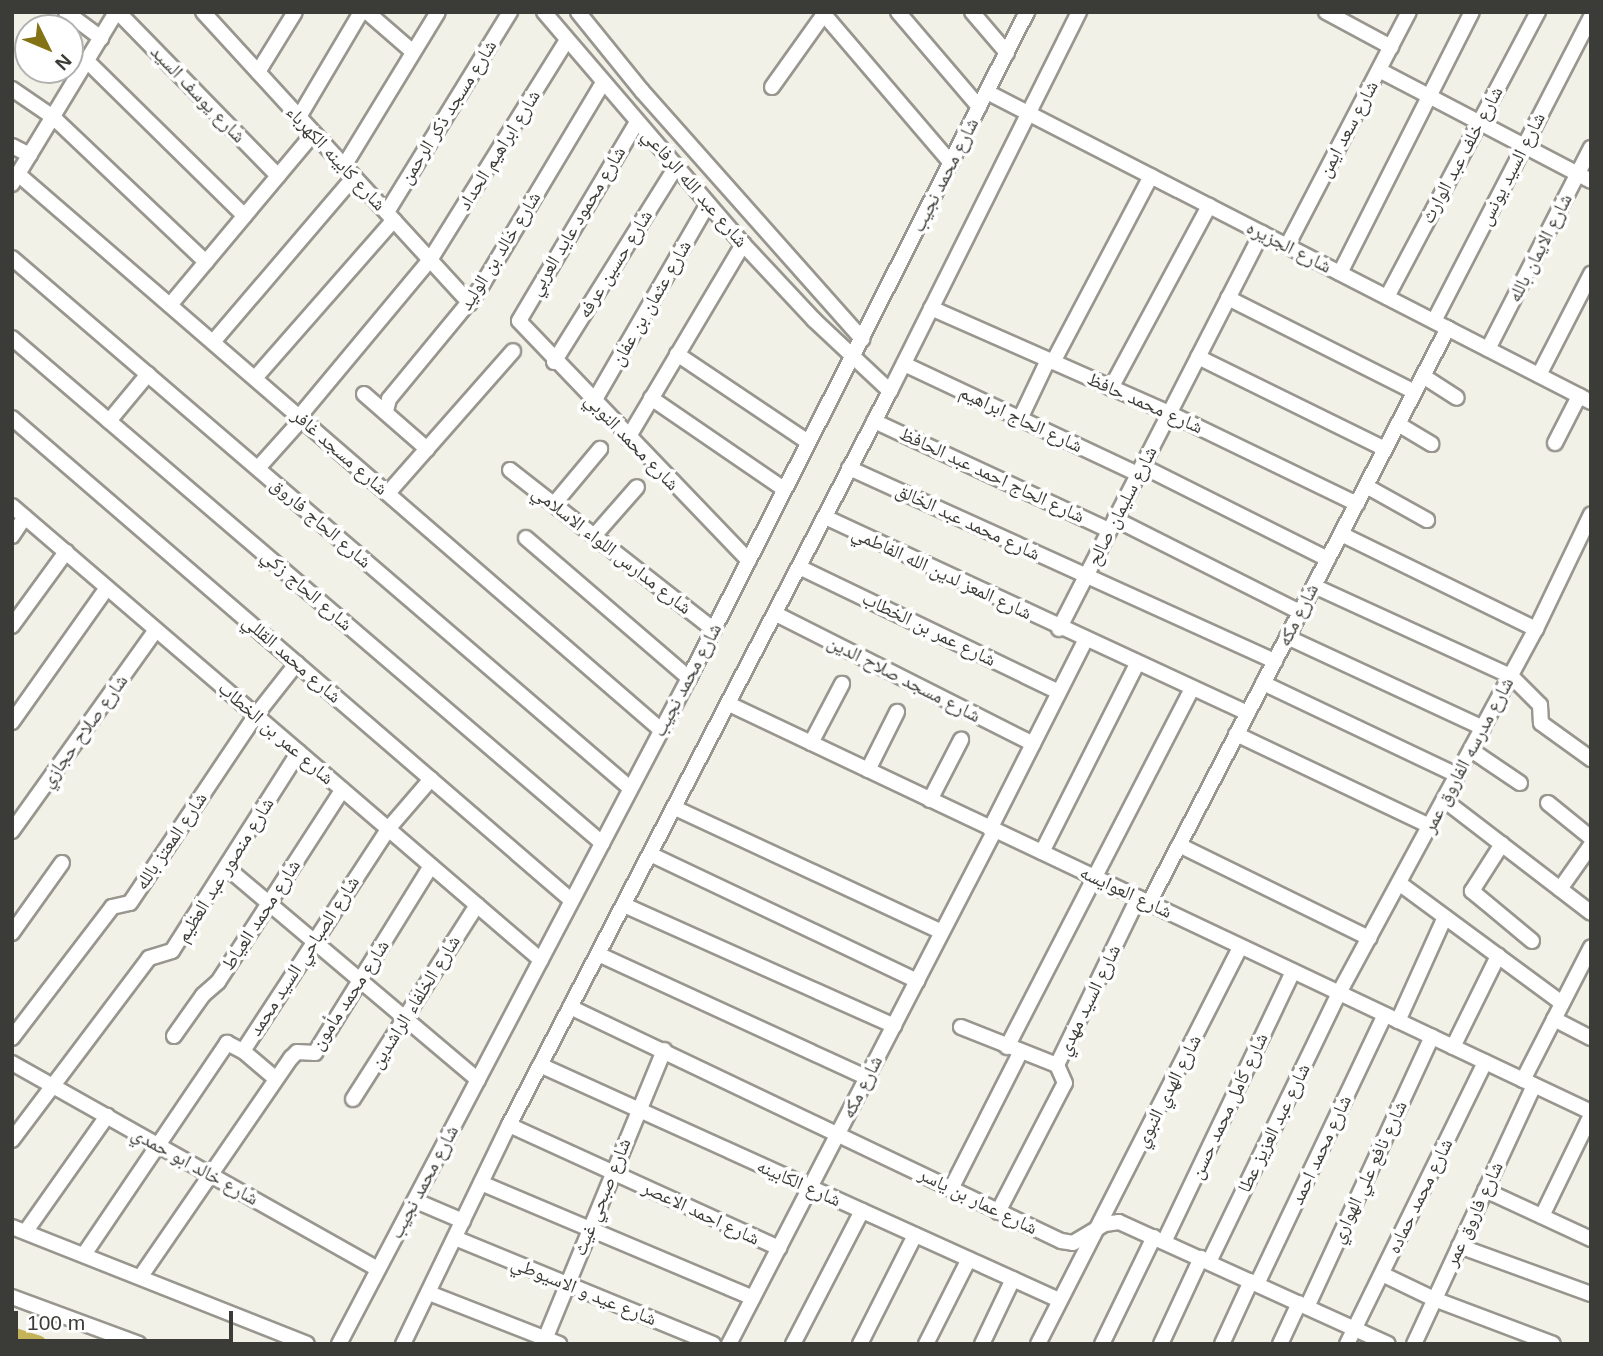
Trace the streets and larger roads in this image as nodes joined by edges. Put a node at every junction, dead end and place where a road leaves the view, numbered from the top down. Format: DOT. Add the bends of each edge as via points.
graph roads {
  1 [pos="66,12"];
  2 [pos="117,12"];
  3 [pos="203,12"];
  4 [pos="224,12"];
  5 [pos="295,12"];
  6 [pos="360,12"];
  7 [pos="367,12"];
  8 [pos="438,12"];
  9 [pos="510,12"];
  10 [pos="544,12"];
  11 [pos="579,12"];
  12 [pos="898,12"];
  13 [pos="972,12"];
  14 [pos="1027,12"];
  15 [pos="1079,12"];
  16 [pos="1326,12"];
  17 [pos="1409,12"];
  18 [pos="1472,12"];
  19 [pos="1538,12"];
  20 [pos="823,13"];
  21 [pos="1591,17"];
  22 [pos="216,26"];
  23 [pos="101,38"];
  24 [pos="567,40"];
  25 [pos="1391,47"];
  26 [pos="413,52"];
  27 [pos="1007,52"];
  28 [pos="87,61"];
  29 [pos="1379,70"];
  30 [pos="258,72"];
  31 [pos="603,83"];
  32 [pos="772,87"];
  33 [pos="12,89"];
  34 [pos="987,92"];
  35 [pos="1429,97"];
  36 [pos="979,107"];
  37 [pos="1028,113"];
  38 [pos="53,117"];
  39 [pos="299,117"];
  40 [pos="637,122"];
  41 [pos="1479,123"];
  42 [pos="314,133"];
  43 [pos="12,146"];
  44 [pos="1524,146"];
  45 [pos="1591,148"];
  46 [pos="30,155"];
  47 [pos="951,163"];
  48 [pos="676,167"];
  49 [pos="349,171"];
  50 [pos="278,176"];
  51 [pos="1151,176"];
  52 [pos="1584,178"];
  53 [pos="15,179"];
  54 [pos="708,204"];
  55 [pos="1209,206"];
  56 [pos="244,216"];
  57 [pos="390,216"];
  58 [pos="1262,233"];
  59 [pos="743,244"];
  60 [pos="1287,246"];
  61 [pos="12,258"];
  62 [pos="430,260"];
  63 [pos="206,262"];
  64 [pos="1340,273"];
  65 [pos="1591,274"];
  66 [pos="1387,297"];
  67 [pos="1228,298"];
  68 [pos="470,303"];
  69 [pos="170,305"];
  70 [pos="931,308"];
  71 [pos="519,321"];
  72 [pos="1434,321"];
  73 [pos="1448,328"];
  74 [pos="12,338"];
  75 [pos="862,339"];
  76 [pos="213,342"];
  77 [pos="1488,349"];
  78 [pos="513,351"];
  79 [pos="677,354"];
  80 [pos="1198,357"];
  81 [pos="853,359"];
  82 [pos="1051,361"];
  83 [pos="554,362"];
  84 [pos="904,364"];
  85 [pos="148,374"];
  86 [pos="1539,375"];
  87 [pos="1423,376"];
  88 [pos="255,378"];
  89 [pos="1111,388"];
  90 [pos="890,391"];
  91 [pos="1415,392"];
  92 [pos="364,394"];
  93 [pos="651,398"];
  94 [pos="1457,398"];
  95 [pos="1585,399"];
  96 [pos="593,403"];
  97 [pos="386,411"];
  98 [pos="1169,413"];
  99 [pos="12,418"];
  100 [pos="300,418"];
  101 [pos="1020,418"];
  102 [pos="109,421"];
  103 [pos="874,421"];
  104 [pos="1398,424"];
  105 [pos="628,438"];
  106 [pos="808,442"];
  107 [pos="1555,443"];
  108 [pos="1431,444"];
  109 [pos="427,449"];
  110 [pos="600,449"];
  111 [pos="1385,449"];
  112 [pos="258,468"];
  113 [pos="849,468"];
  114 [pos="510,470"];
  115 [pos="1140,470"];
  116 [pos="1366,486"];
  117 [pos="637,487"];
  118 [pos="784,489"];
  119 [pos="388,494"];
  120 [pos="554,504"];
  121 [pos="1357,504"];
  122 [pos="12,506"];
  123 [pos="1591,514"];
  124 [pos="25,517"];
  125 [pos="825,517"];
  126 [pos="1427,520"];
  127 [pos="1112,524"];
  128 [pos="1341,534"];
  129 [pos="12,536"];
  130 [pos="594,536"];
  131 [pos="526,538"];
  132 [pos="66,552"];
  133 [pos="1328,559"];
  134 [pos="749,561"];
  135 [pos="799,566"];
  136 [pos="1086,576"];
  137 [pos="1314,586"];
  138 [pos="107,588"];
  139 [pos="1300,612"];
  140 [pos="776,614"];
  141 [pos="12,626"];
  142 [pos="1059,629"];
  143 [pos="1536,629"];
  144 [pos="156,630"];
  145 [pos="714,630"];
  146 [pos="1287,637"];
  147 [pos="1085,641"];
  148 [pos="1275,661"];
  149 [pos="297,663"];
  150 [pos="1137,664"];
  151 [pos="1511,676"];
  152 [pos="689,678"];
  153 [pos="1264,683"];
  154 [pos="842,684"];
  155 [pos="1192,689"];
  156 [pos="1059,692"];
  157 [pos="729,704"];
  158 [pos="897,712"];
  159 [pos="1248,713"];
  160 [pos="256,715"];
  161 [pos="12,722"];
  162 [pos="1483,728"];
  163 [pos="661,730"];
  164 [pos="1236,734"];
  165 [pos="961,740"];
  166 [pos="811,743"];
  167 [pos="1033,744"];
  168 [pos="1471,750"];
  169 [pos="299,752"];
  170 [pos="1591,759"];
  171 [pos="868,770"];
  172 [pos="1457,775"];
  173 [pos="431,779"];
  174 [pos="1520,783"];
  175 [pos="630,788"];
  176 [pos="342,790"];
  177 [pos="930,800"];
  178 [pos="1444,800"];
  179 [pos="1548,803"];
  180 [pos="674,808"];
  181 [pos="1430,827"];
  182 [pos="13,828"];
  183 [pos="388,829"];
  184 [pos="993,830"];
  185 [pos="1591,838"];
  186 [pos="602,843"];
  187 [pos="1502,844"];
  188 [pos="1179,845"];
  189 [pos="1591,845"];
  190 [pos="1042,852"];
  191 [pos="650,855"];
  192 [pos="62,863"];
  193 [pos="431,866"];
  194 [pos="226,867"];
  195 [pos="1094,877"];
  196 [pos="1399,883"];
  197 [pos="1560,889"];
  198 [pos="1143,900"];
  199 [pos="572,901"];
  200 [pos="268,903"];
  201 [pos="477,905"];
  202 [pos="624,905"];
  203 [pos="1591,913"];
  204 [pos="1446,917"];
  205 [pos="942,932"];
  206 [pos="12,933"];
  207 [pos="1369,938"];
  208 [pos="313,941"];
  209 [pos="1532,941"];
  210 [pos="1240,947"];
  211 [pos="1591,947"];
  212 [pos="598,954"];
  213 [pos="1498,956"];
  214 [pos="541,960"];
  215 [pos="1586,968"];
  216 [pos="1293,971"];
  217 [pos="360,980"];
  218 [pos="917,981"];
  219 [pos="1339,993"];
  220 [pos="1562,1003"];
  221 [pos="570,1007"];
  222 [pos="405,1018"];
  223 [pos="1391,1018"];
  224 [pos="1554,1019"];
  225 [pos="894,1026"];
  226 [pos="961,1027"];
  227 [pos="174,1036"];
  228 [pos="1432,1037"];
  229 [pos="12,1038"];
  230 [pos="1591,1038"];
  231 [pos="1453,1047"];
  232 [pos="664,1050"];
  233 [pos="1013,1050"];
  234 [pos="243,1051"];
  235 [pos="1485,1062"];
  236 [pos="12,1063"];
  237 [pos="540,1065"];
  238 [pos="1057,1065"];
  239 [pos="867,1078"];
  240 [pos="276,1079"];
  241 [pos="478,1080"];
  242 [pos="1528,1083"];
  243 [pos="51,1084"];
  244 [pos="353,1099"];
  245 [pos="638,1110"];
  246 [pos="1591,1113"];
  247 [pos="107,1116"];
  248 [pos="509,1125"];
  249 [pos="839,1132"];
  250 [pos="12,1140"];
  251 [pos="160,1146"];
  252 [pos="612,1172"];
  253 [pos="211,1175"];
  254 [pos="481,1183"];
  255 [pos="810,1188"];
  256 [pos="951,1189"];
  257 [pos="1485,1190"];
  258 [pos="416,1201"];
  259 [pos="862,1210"];
  260 [pos="998,1212"];
  261 [pos="1542,1216"];
  262 [pos="463,1221"];
  263 [pos="19,1229"];
  264 [pos="589,1229"];
  265 [pos="1093,1232"];
  266 [pos="915,1235"];
  267 [pos="455,1238"];
  268 [pos="1159,1239"];
  269 [pos="1591,1239"];
  270 [pos="1459,1246"];
  271 [pos="779,1248"];
  272 [pos="85,1253"];
  273 [pos="969,1259"];
  274 [pos="1205,1260"];
  275 [pos="379,1269"];
  276 [pos="1382,1274"];
  277 [pos="141,1276"];
  278 [pos="1013,1279"];
  279 [pos="1254,1283"];
  280 [pos="568,1284"];
  281 [pos="429,1293"];
  282 [pos="1591,1294"];
  283 [pos="12,1297"];
  284 [pos="753,1298"];
  285 [pos="1434,1299"];
  286 [pos="1059,1300"];
  287 [pos="1303,1305"];
  288 [pos="1354,1329"];
  289 [pos="549,1342"];
  290 [pos="139,1344"];
  291 [pos="307,1344"];
  292 [pos="339,1344"];
  293 [pos="403,1344"];
  294 [pos="713,1344"];
  295 [pos="729,1344"];
  296 [pos="793,1344"];
  297 [pos="860,1344"];
  298 [pos="926,1344"];
  299 [pos="982,1344"];
  300 [pos="1038,1344"];
  301 [pos="1101,1344"];
  302 [pos="1161,1344"];
  303 [pos="1222,1344"];
  304 [pos="1280,1344"];
  305 [pos="1347,1344"];
  306 [pos="1388,1344"];
  307 [pos="1414,1344"];
  308 [pos="1553,1344"];
  1 -- 23 [label="street"];
  2 -- 23 [label="street"];
  2 -- 50 [label="street, شارع يوسف السيد"];
  3 -- 22 [label="street, شارع كابينه الكهرباء"];
  4 -- 22 [label="street"];
  5 -- 30 [label="street"];
  6 -- 39 [label="street"];
  7 -- 26 [label="street"];
  8 -- 26 [label="street"];
  9 -- 57 [label="street, شارع مسجد ذكر الرحمن"];
  10 -- 24 [label="street, شارع عبد الله الرفاعي"];
  11 -- 75 [label="street, شارع عبد الله الرفاعي" via="651,101"];
  12 -- 36 [label="street"];
  13 -- 27 [label="street"];
  14 -- 27 [label="street, شارع محمد نجيب"];
  15 -- 37 [label="street"];
  16 -- 25 [label="street"];
  17 -- 25 [label="street, شارع سعد ايمن"];
  18 -- 35 [label="street"];
  19 -- 41 [label="street, شارع خلف عبد الوارث"];
  20 -- 32 [label="street"];
  20 -- 47 [label="street"];
  21 -- 44 [label="street, شارع السيد يونس"];
  22 -- 30 [label="street, شارع كابينه الكهرباء"];
  23 -- 28 [label="street"];
  24 -- 31 [label="street, شارع عبد الله الرفاعي"];
  24 -- 62 [label="street, شارع ابراهيم الحداد"];
  25 -- 29 [label="street, شارع سعد ايمن"];
  26 -- 49 [label="street"];
  27 -- 34 [label="street, شارع محمد نجيب"];
  28 -- 38 [label="street"];
  28 -- 56 [label="street"];
  29 -- 35 [label="street"];
  29 -- 60 [label="street, شارع سعد ايمن"];
  30 -- 39 [label="street, شارع كابينه الكهرباء"];
  31 -- 40 [label="street, شارع عبد الله الرفاعي"];
  31 -- 68 [label="street, شارع خالد بن الوليد"];
  33 -- 38 [label="street"];
  34 -- 36 [label="street, شارع محمد نجيب"];
  34 -- 37 [label="street, شارع الجزيره"];
  35 -- 41 [label="street"];
  35 -- 64 [label="street"];
  36 -- 47 [label="street, شارع محمد نجيب"];
  37 -- 51 [label="street, شارع الجزيره"];
  37 -- 70 [label="street"];
  38 -- 46 [label="street"];
  38 -- 63 [label="street"];
  39 -- 42 [label="street, شارع كابينه الكهرباء"];
  40 -- 48 [label="street, شارع عبد الله الرفاعي"];
  40 -- 71 [label="street, شارع محمود عايد العربي"];
  41 -- 44 [label="street"];
  41 -- 66 [label="street, شارع خلف عبد الوارث"];
  42 -- 49 [label="street, شارع كابينه الكهرباء"];
  42 -- 50 [label="street"];
  43 -- 46 [label="street"];
  44 -- 52 [label="street"];
  44 -- 72 [label="street, شارع السيد يونس"];
  45 -- 52 [label="street, شارع الايمان بالله"];
  46 -- 53 [label="street"];
  47 -- 75 [label="street, شارع محمد نجيب"];
  48 -- 54 [label="street, شارع عبد الله الرفاعي"];
  48 -- 83 [label="street, شارع حسين عرفه"];
  49 -- 57 [label="street, شارع كابينه الكهرباء"];
  49 -- 76 [label="street"];
  50 -- 56 [label="street"];
  51 -- 55 [label="street, شارع الجزيره"];
  51 -- 82 [label="street"];
  52 -- 77 [label="street, شارع الايمان بالله"];
  53 -- 69 [label="street, شارع مسجد غافر"];
  54 -- 59 [label="street, شارع عبد الله الرفاعي"];
  54 -- 96 [label="street, شارع عثمان بن عفان"];
  55 -- 58 [label="street, شارع الجزيره"];
  55 -- 89 [label="street"];
  56 -- 63 [label="street"];
  57 -- 62 [label="street, شارع كابينه الكهرباء"];
  57 -- 88 [label="street, شارع مسجد ذكر الرحمن"];
  58 -- 60 [label="street, شارع الجزيره"];
  58 -- 67 [label="street, شارع سليمان صالح"];
  59 -- 79 [label="street"];
  59 -- 81 [label="street, شارع عبد الله الرفاعي"];
  60 -- 64 [label="street, شارع الجزيره"];
  61 -- 85 [label="street, شارع الحاج فاروق"];
  62 -- 68 [label="street, شارع كابينه الكهرباء"];
  62 -- 100 [label="street, شارع ابراهيم الحداد"];
  63 -- 69 [label="street"];
  64 -- 66 [label="street, شارع الجزيره"];
  65 -- 86 [label="street"];
  66 -- 72 [label="street, شارع الجزيره"];
  67 -- 80 [label="street, شارع سليمان صالح"];
  67 -- 91 [label="street"];
  68 -- 97 [label="street, شارع خالد بن الوليد" via="389,399"];
  69 -- 76 [label="street, شارع مسجد غافر"];
  70 -- 82 [label="street, شارع محمد حافظ"];
  70 -- 84 [label="street"];
  71 -- 83 [label="street, شارع محمد النوبي"];
  72 -- 73 [label="street, شارع الجزيره"];
  73 -- 77 [label="street, شارع الجزيره"];
  73 -- 87 [label="street, شارع مكه"];
  74 -- 102 [label="street, شارع الحاج زكي"];
  75 -- 81 [label="street, شارع محمد نجيب"];
  76 -- 88 [label="street, شارع مسجد غافر"];
  77 -- 86 [label="street, شارع الجزيره"];
  78 -- 109 [label="street"];
  79 -- 93 [label="street"];
  79 -- 106 [label="street"];
  80 -- 98 [label="street, شارع سليمان صالح"];
  80 -- 111 [label="street"];
  81 -- 90 [label="street, شارع عبد الله الرفاعي"];
  81 -- 106 [label="street, شارع محمد نجيب"];
  82 -- 89 [label="street, شارع محمد حافظ"];
  82 -- 101 [label="street"];
  83 -- 96 [label="street, شارع محمد النوبي"];
  84 -- 90 [label="street"];
  84 -- 101 [label="street, شارع الحاج ابراهيم"];
  85 -- 102 [label="street"];
  85 -- 112 [label="street, شارع الحاج فاروق"];
  86 -- 95 [label="street, شارع الجزيره"];
  87 -- 91 [label="street, شارع مكه"];
  87 -- 94 [label="street"];
  88 -- 100 [label="street, شارع مسجد غافر"];
  89 -- 98 [label="street, شارع محمد حافظ"];
  90 -- 103 [label="street"];
  91 -- 104 [label="street, شارع مكه"];
  92 -- 97 [label="street"];
  93 -- 105 [label="street"];
  93 -- 118 [label="street"];
  95 -- 107 [label="street"];
  96 -- 105 [label="street, شارع محمد النوبي"];
  97 -- 109 [label="street"];
  98 -- 115 [label="street, شارع سليمان صالح"];
  98 -- 121 [label="street, شارع محمد حافظ"];
  99 -- 149 [label="street, شارع محمد القللي"];
  100 -- 112 [label="street, شارع ابراهيم الحداد"];
  100 -- 119 [label="street, شارع مسجد غافر"];
  101 -- 115 [label="street, شارع الحاج ابراهيم"];
  102 -- 186 [label="street, شارع الحاج زكي"];
  103 -- 113 [label="street"];
  103 -- 127 [label="street, شارع الحاج احمد عبد الحافظ"];
  104 -- 108 [label="street"];
  104 -- 111 [label="street, شارع مكه"];
  105 -- 134 [label="street, شارع محمد النوبي"];
  106 -- 118 [label="street, شارع محمد نجيب"];
  109 -- 119 [label="street"];
  110 -- 120 [label="street"];
  111 -- 116 [label="street, شارع مكه"];
  112 -- 175 [label="street, شارع الحاج فاروق"];
  113 -- 125 [label="street"];
  113 -- 136 [label="street, شارع محمد عبد الخالق"];
  114 -- 120 [label="street, شارع مدارس اللواء الاسلامي"];
  115 -- 127 [label="street, شارع سليمان صالح"];
  115 -- 133 [label="street, شارع الحاج ابراهيم"];
  116 -- 121 [label="street, شارع مكه"];
  116 -- 126 [label="street"];
  117 -- 130 [label="street"];
  118 -- 134 [label="street, شارع محمد نجيب"];
  119 -- 163 [label="street, شارع مسجد غافر"];
  120 -- 130 [label="street, شارع مدارس اللواء الاسلامي"];
  121 -- 128 [label="street, شارع مكه"];
  122 -- 124 [label="street, شارع عمر بن الخطاب"];
  123 -- 143 [label="street, شارع مدرسه الفاروق عمر"];
  124 -- 129 [label="street"];
  124 -- 132 [label="street, شارع عمر بن الخطاب"];
  125 -- 135 [label="street"];
  125 -- 142 [label="street, شارع المعز لدين الله الفاطمي"];
  127 -- 136 [label="street, شارع سليمان صالح"];
  127 -- 139 [label="street, شارع الحاج احمد عبد الحافظ"];
  128 -- 133 [label="street, شارع مكه"];
  128 -- 143 [label="street"];
  130 -- 145 [label="street, شارع مدارس اللواء الاسلامي"];
  131 -- 152 [label="street"];
  132 -- 138 [label="street, شارع عمر بن الخطاب"];
  132 -- 141 [label="street"];
  133 -- 137 [label="street, شارع مكه"];
  134 -- 145 [label="street, شارع محمد نجيب"];
  135 -- 140 [label="street"];
  135 -- 156 [label="street, شارع عمر بن الخطاب"];
  136 -- 142 [label="street, شارع سليمان صالح"];
  136 -- 148 [label="street, شارع محمد عبد الخالق"];
  137 -- 139 [label="street, شارع مكه"];
  137 -- 151 [label="street"];
  138 -- 144 [label="street, شارع عمر بن الخطاب"];
  138 -- 161 [label="street"];
  139 -- 146 [label="street, شارع مكه"];
  140 -- 157 [label="street"];
  140 -- 167 [label="street, شارع مسجد صلاح الدين"];
  142 -- 147 [label="street, شارع المعز لدين الله الفاطمي"];
  143 -- 151 [label="street, شارع مدرسه الفاروق عمر"];
  144 -- 160 [label="street, شارع عمر بن الخطاب"];
  144 -- 182 [label="street, شارع صلاح حجازي"];
  145 -- 152 [label="street, شارع محمد نجيب"];
  146 -- 148 [label="street, شارع مكه"];
  146 -- 162 [label="street"];
  147 -- 150 [label="street, شارع المعز لدين الله الفاطمي"];
  147 -- 156 [label="street, شارع مكه"];
  148 -- 153 [label="street, شارع مكه"];
  149 -- 160 [label="street, شارع المعتز بالله"];
  149 -- 173 [label="street, شارع محمد القللي"];
  150 -- 155 [label="street, شارع المعز لدين الله الفاطمي"];
  150 -- 190 [label="street"];
  151 -- 162 [label="street, شارع مدرسه الفاروق عمر"];
  151 -- 170 [label="street" via="1540,705 1541,723"];
  152 -- 163 [label="street, شارع محمد نجيب"];
  153 -- 159 [label="street, شارع مكه"];
  153 -- 172 [label="street"];
  154 -- 166 [label="street"];
  155 -- 159 [label="street, شارع المعز لدين الله الفاطمي"];
  155 -- 195 [label="street"];
  156 -- 167 [label="street, شارع مكه"];
  157 -- 166 [label="street, شارع العوايسه"];
  157 -- 180 [label="street"];
  158 -- 171 [label="street"];
  159 -- 164 [label="street, شارع مكه"];
  160 -- 169 [label="street, شارع عمر بن الخطاب"];
  160 -- 229 [label="street, شارع المعتز بالله" via="130,903 112,907"];
  162 -- 168 [label="street, شارع مدرسه الفاروق عمر"];
  163 -- 175 [label="street, شارع محمد نجيب"];
  164 -- 181 [label="street"];
  164 -- 188 [label="street, شارع مكه"];
  165 -- 177 [label="street"];
  166 -- 171 [label="street, شارع العوايسه"];
  167 -- 184 [label="street, شارع مكه"];
  168 -- 172 [label="street, شارع مدرسه الفاروق عمر"];
  168 -- 174 [label="street"];
  169 -- 176 [label="street, شارع عمر بن الخطاب"];
  169 -- 194 [label="street, شارع منصور عبد العظيم"];
  171 -- 177 [label="street, شارع العوايسه"];
  172 -- 178 [label="street, شارع مدرسه الفاروق عمر"];
  173 -- 183 [label="street, شارع الصباحي السيد محمد"];
  173 -- 199 [label="street, شارع محمد القللي"];
  175 -- 186 [label="street, شارع محمد نجيب"];
  176 -- 183 [label="street, شارع عمر بن الخطاب"];
  176 -- 200 [label="street, شارع محمد العياط"];
  177 -- 184 [label="street, شارع العوايسه"];
  178 -- 181 [label="street, شارع مدرسه الفاروق عمر"];
  178 -- 187 [label="street"];
  179 -- 185 [label="street"];
  180 -- 191 [label="street"];
  180 -- 205 [label="street"];
  181 -- 196 [label="street, شارع مدرسه الفاروق عمر"];
  183 -- 193 [label="street, شارع عمر بن الخطاب"];
  183 -- 208 [label="street, شارع الصباحي السيد محمد"];
  184 -- 190 [label="street, شارع العوايسه"];
  184 -- 205 [label="street, شارع مكه"];
  186 -- 199 [label="street, شارع محمد نجيب"];
  187 -- 197 [label="street"];
  187 -- 209 [label="street" via="1472,891"];
  188 -- 198 [label="street, شارع مكه"];
  188 -- 207 [label="street"];
  189 -- 197 [label="street"];
  190 -- 195 [label="street, شارع العوايسه"];
  191 -- 202 [label="street"];
  191 -- 218 [label="street"];
  192 -- 206 [label="street"];
  193 -- 201 [label="street, شارع عمر بن الخطاب"];
  193 -- 217 [label="street, شارع محمد مأمون"];
  194 -- 200 [label="street"];
  194 -- 243 [label="street, شارع منصور عبد العظيم" via="173,951 149,958"];
  195 -- 198 [label="street, شارع العوايسه"];
  195 -- 233 [label="street"];
  196 -- 204 [label="street"];
  196 -- 207 [label="street, شارع مدرسه الفاروق عمر"];
  197 -- 203 [label="street"];
  198 -- 210 [label="street, شارع العوايسه"];
  198 -- 238 [label="street, شارع السيد مهدي"];
  199 -- 214 [label="street, شارع محمد نجيب"];
  200 -- 208 [label="street"];
  200 -- 227 [label="street, شارع محمد العياط" via="218,982"];
  201 -- 214 [label="street, شارع عمر بن الخطاب"];
  201 -- 222 [label="street, شارع الخلفاء الراشدين"];
  202 -- 212 [label="street"];
  202 -- 225 [label="street"];
  204 -- 213 [label="street"];
  204 -- 223 [label="street, شارع محمد احمد"];
  205 -- 218 [label="street, شارع مكه"];
  207 -- 219 [label="street, شارع مدرسه الفاروق عمر"];
  208 -- 217 [label="street"];
  208 -- 234 [label="street, شارع الصباحي السيد محمد"];
  210 -- 216 [label="street, شارع العوايسه"];
  210 -- 265 [label="street, شارع الهدي النبوي" via="1108,1212"];
  211 -- 215 [label="street, شارع فاروق عمر"];
  212 -- 221 [label="street"];
  212 -- 239 [label="street"];
  213 -- 220 [label="street"];
  213 -- 231 [label="street"];
  214 -- 241 [label="street, شارع محمد نجيب"];
  215 -- 220 [label="street, شارع فاروق عمر"];
  216 -- 219 [label="street, شارع العوايسه"];
  216 -- 268 [label="street, شارع كامل محمد حسن"];
  217 -- 222 [label="street"];
  217 -- 240 [label="street, شارع محمد مأمون" via="314,1055 295,1053"];
  218 -- 225 [label="street, شارع مكه"];
  219 -- 223 [label="street, شارع العوايسه"];
  219 -- 274 [label="street, شارع عبد العزيز عطا"];
  220 -- 224 [label="street, شارع فاروق عمر"];
  221 -- 232 [label="street, شارع عمار بن ياسر"];
  221 -- 237 [label="street"];
  222 -- 241 [label="street"];
  222 -- 244 [label="street, شارع الخلفاء الراشدين"];
  223 -- 228 [label="street, شارع العوايسه"];
  223 -- 279 [label="street, شارع محمد احمد"];
  224 -- 230 [label="street"];
  224 -- 242 [label="street, شارع فاروق عمر"];
  225 -- 239 [label="street, شارع مكه"];
  226 -- 233 [label="street"];
  228 -- 231 [label="street, شارع العوايسه"];
  228 -- 287 [label="street, شارع نافع علي الهواري"];
  231 -- 235 [label="street, شارع العوايسه"];
  232 -- 245 [label="street, شارع صبحي غيث"];
  232 -- 249 [label="street, شارع عمار بن ياسر"];
  233 -- 238 [label="street"];
  233 -- 256 [label="street"];
  234 -- 240 [label="street"];
  234 -- 251 [label="street, شارع الصباحي السيد محمد" via="227,1043"];
  235 -- 242 [label="street, شارع العوايسه"];
  235 -- 276 [label="street, شارع محمد حماده"];
  236 -- 243 [label="street, شارع خالد ابو حمدي"];
  237 -- 245 [label="street, شارع الكابينه"];
  237 -- 248 [label="street"];
  238 -- 260 [label="street, شارع السيد مهدي" via="1065,1083"];
  239 -- 249 [label="street, شارع مكه"];
  240 -- 253 [label="street, شارع محمد مأمون"];
  241 -- 258 [label="street, شارع محمد نجيب"];
  242 -- 246 [label="street, شارع العوايسه"];
  242 -- 257 [label="street, شارع فاروق عمر"];
  243 -- 247 [label="street, شارع خالد ابو حمدي"];
  243 -- 250 [label="street, شارع منصور عبد العظيم"];
  245 -- 252 [label="street, شارع صبحي غيث"];
  245 -- 255 [label="street, شارع الكابينه"];
  246 -- 261 [label="street"];
  247 -- 251 [label="street, شارع خالد ابو حمدي"];
  247 -- 263 [label="street"];
  248 -- 252 [label="street, شارع احمد الاعصر"];
  248 -- 254 [label="street"];
  249 -- 255 [label="street, شارع مكه"];
  249 -- 256 [label="street, شارع عمار بن ياسر"];
  251 -- 253 [label="street, شارع خالد ابو حمدي"];
  251 -- 272 [label="street, شارع الصباحي السيد محمد"];
  252 -- 264 [label="street, شارع صبحي غيث"];
  252 -- 271 [label="street, شارع احمد الاعصر"];
  253 -- 275 [label="street, شارع خالد ابو حمدي"];
  253 -- 277 [label="street, شارع محمد مأمون"];
  254 -- 262 [label="street"];
  254 -- 264 [label="street"];
  255 -- 259 [label="street, شارع الكابينه"];
  255 -- 271 [label="street, شارع مكه"];
  256 -- 260 [label="street, شارع عمار بن ياسر"];
  257 -- 261 [label="street"];
  257 -- 270 [label="street, شارع فاروق عمر"];
  258 -- 262 [label="street"];
  258 -- 275 [label="street, شارع محمد نجيب"];
  259 -- 266 [label="street, شارع الكابينه"];
  259 -- 296 [label="street"];
  260 -- 265 [label="street, شارع عمار بن ياسر" via="1067,1243"];
  261 -- 269 [label="street"];
  262 -- 267 [label="street"];
  263 -- 272 [label="street"];
  264 -- 280 [label="street, شارع صبحي غيث"];
  264 -- 284 [label="street"];
  265 -- 268 [label="street, شارع عمار بن ياسر" via="1119,1222"];
  265 -- 286 [label="street, شارع الهدي النبوي"];
  266 -- 273 [label="street, شارع الكابينه"];
  266 -- 297 [label="street"];
  267 -- 280 [label="street, شارع عيد و الاسيوطي"];
  267 -- 281 [label="street"];
  268 -- 274 [label="street, شارع عمار بن ياسر"];
  268 -- 301 [label="street, شارع كامل محمد حسن"];
  270 -- 282 [label="street"];
  270 -- 285 [label="street, شارع فاروق عمر"];
  271 -- 284 [label="street, شارع مكه"];
  272 -- 277 [label="street"];
  273 -- 278 [label="street, شارع الكابينه"];
  273 -- 298 [label="street"];
  274 -- 279 [label="street, شارع عمار بن ياسر"];
  274 -- 302 [label="street, شارع عبد العزيز عطا"];
  275 -- 292 [label="street, شارع محمد نجيب"];
  276 -- 285 [label="street"];
  276 -- 288 [label="street, شارع محمد حماده"];
  277 -- 291 [label="street"];
  278 -- 286 [label="street, شارع الكابينه"];
  278 -- 299 [label="street"];
  279 -- 287 [label="street, شارع عمار بن ياسر"];
  279 -- 303 [label="street, شارع محمد احمد"];
  280 -- 289 [label="street, شارع صبحي غيث"];
  280 -- 294 [label="street, شارع عيد و الاسيوطي"];
  281 -- 289 [label="street"];
  281 -- 293 [label="street"];
  283 -- 290 [label="street"];
  284 -- 295 [label="street, شارع مكه"];
  285 -- 307 [label="street, شارع فاروق عمر"];
  285 -- 308 [label="street"];
  286 -- 300 [label="street, شارع الهدي النبوي"];
  287 -- 288 [label="street, شارع عمار بن ياسر"];
  287 -- 304 [label="street, شارع نافع علي الهواري"];
  288 -- 305 [label="street, شارع محمد حماده"];
  288 -- 306 [label="street, شارع عمار بن ياسر"];
}
